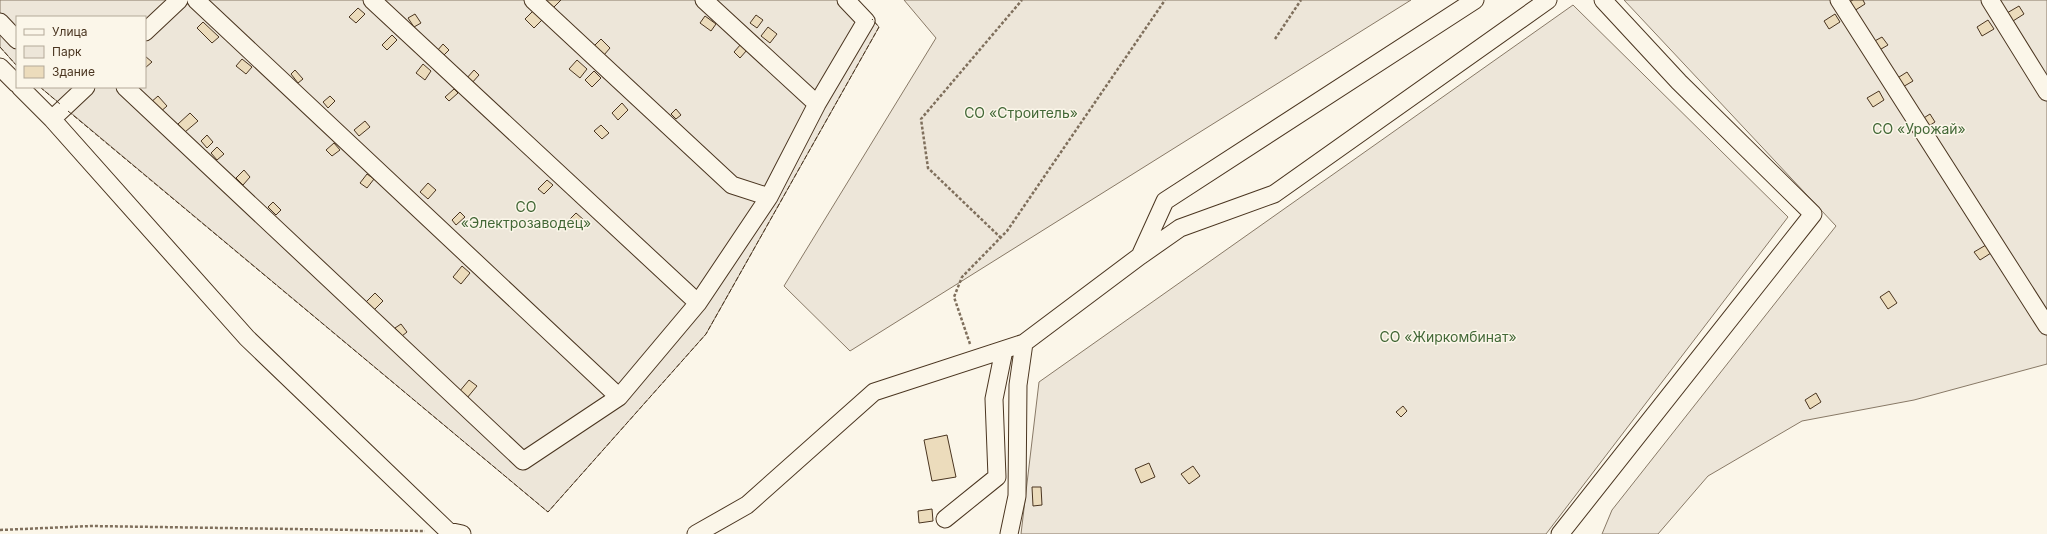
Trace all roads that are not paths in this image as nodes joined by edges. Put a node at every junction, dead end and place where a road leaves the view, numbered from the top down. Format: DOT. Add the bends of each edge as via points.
graph roads {
  1 [pos="179,0"];
  2 [pos="196,0"];
  3 [pos="372,0"];
  4 [pos="534,0"];
  5 [pos="704,0"];
  6 [pos="846,0"];
  7 [pos="1475,0"];
  8 [pos="1548,0"];
  9 [pos="1603,0"];
  10 [pos="1839,0"];
  11 [pos="1990,0"];
  12 [pos="0,22"];
  13 [pos="146,31"];
  14 [pos="16,39"];
  15 [pos="0,67"];
  16 [pos="16,83"];
  17 [pos="21,88"];
  18 [pos="85,88"];
  19 [pos="126,88"];
  20 [pos="2047,92"];
  21 [pos="817,104"];
  22 [pos="52,119"];
  23 [pos="768,197"];
  24 [pos="1140,256"];
  25 [pos="698,303"];
  26 [pos="2047,326"];
  27 [pos="1024,343"];
  28 [pos="1004,350"];
  29 [pos="619,397"];
  30 [pos="945,519"];
  31 [pos="455,532"];
  32 [pos="696,534"];
  33 [pos="1009,534"];
  34 [pos="1560,534"];
  1 -- 13 [label="lane"];
  2 -- 29 [label="lane"];
  3 -- 25 [label="lane"];
  4 -- 23 [label="lane" via="732,185"];
  5 -- 21 [label="lane"];
  6 -- 21 [label="lane" via="866,21"];
  7 -- 24 [label="lane" via="1165,202"];
  8 -- 24 [label="lane" via="1274,194 1180,228"];
  9 -- 34 [label="lane" via="1679,82 1813,214"];
  10 -- 26 [label="lane"];
  11 -- 20 [label="lane"];
  12 -- 14 [label="lane"];
  15 -- 16 [label="lane"];
  17 -- 22 [label="lane"];
  18 -- 22 [label="lane"];
  19 -- 29 [label="lane" via="523,461"];
  21 -- 23 [label="lane"];
  22 -- 31 [label="lane" via="247,338"];
  23 -- 25 [label="lane"];
  24 -- 27 [label="lane"];
  25 -- 29 [label="lane"];
  27 -- 28 [label="lane"];
  27 -- 33 [label="lane" via="1018,385 1017,496"];
  28 -- 30 [label="lane" via="994,399 997,477"];
  28 -- 32 [label="lane" via="874,392 747,505"];
}
